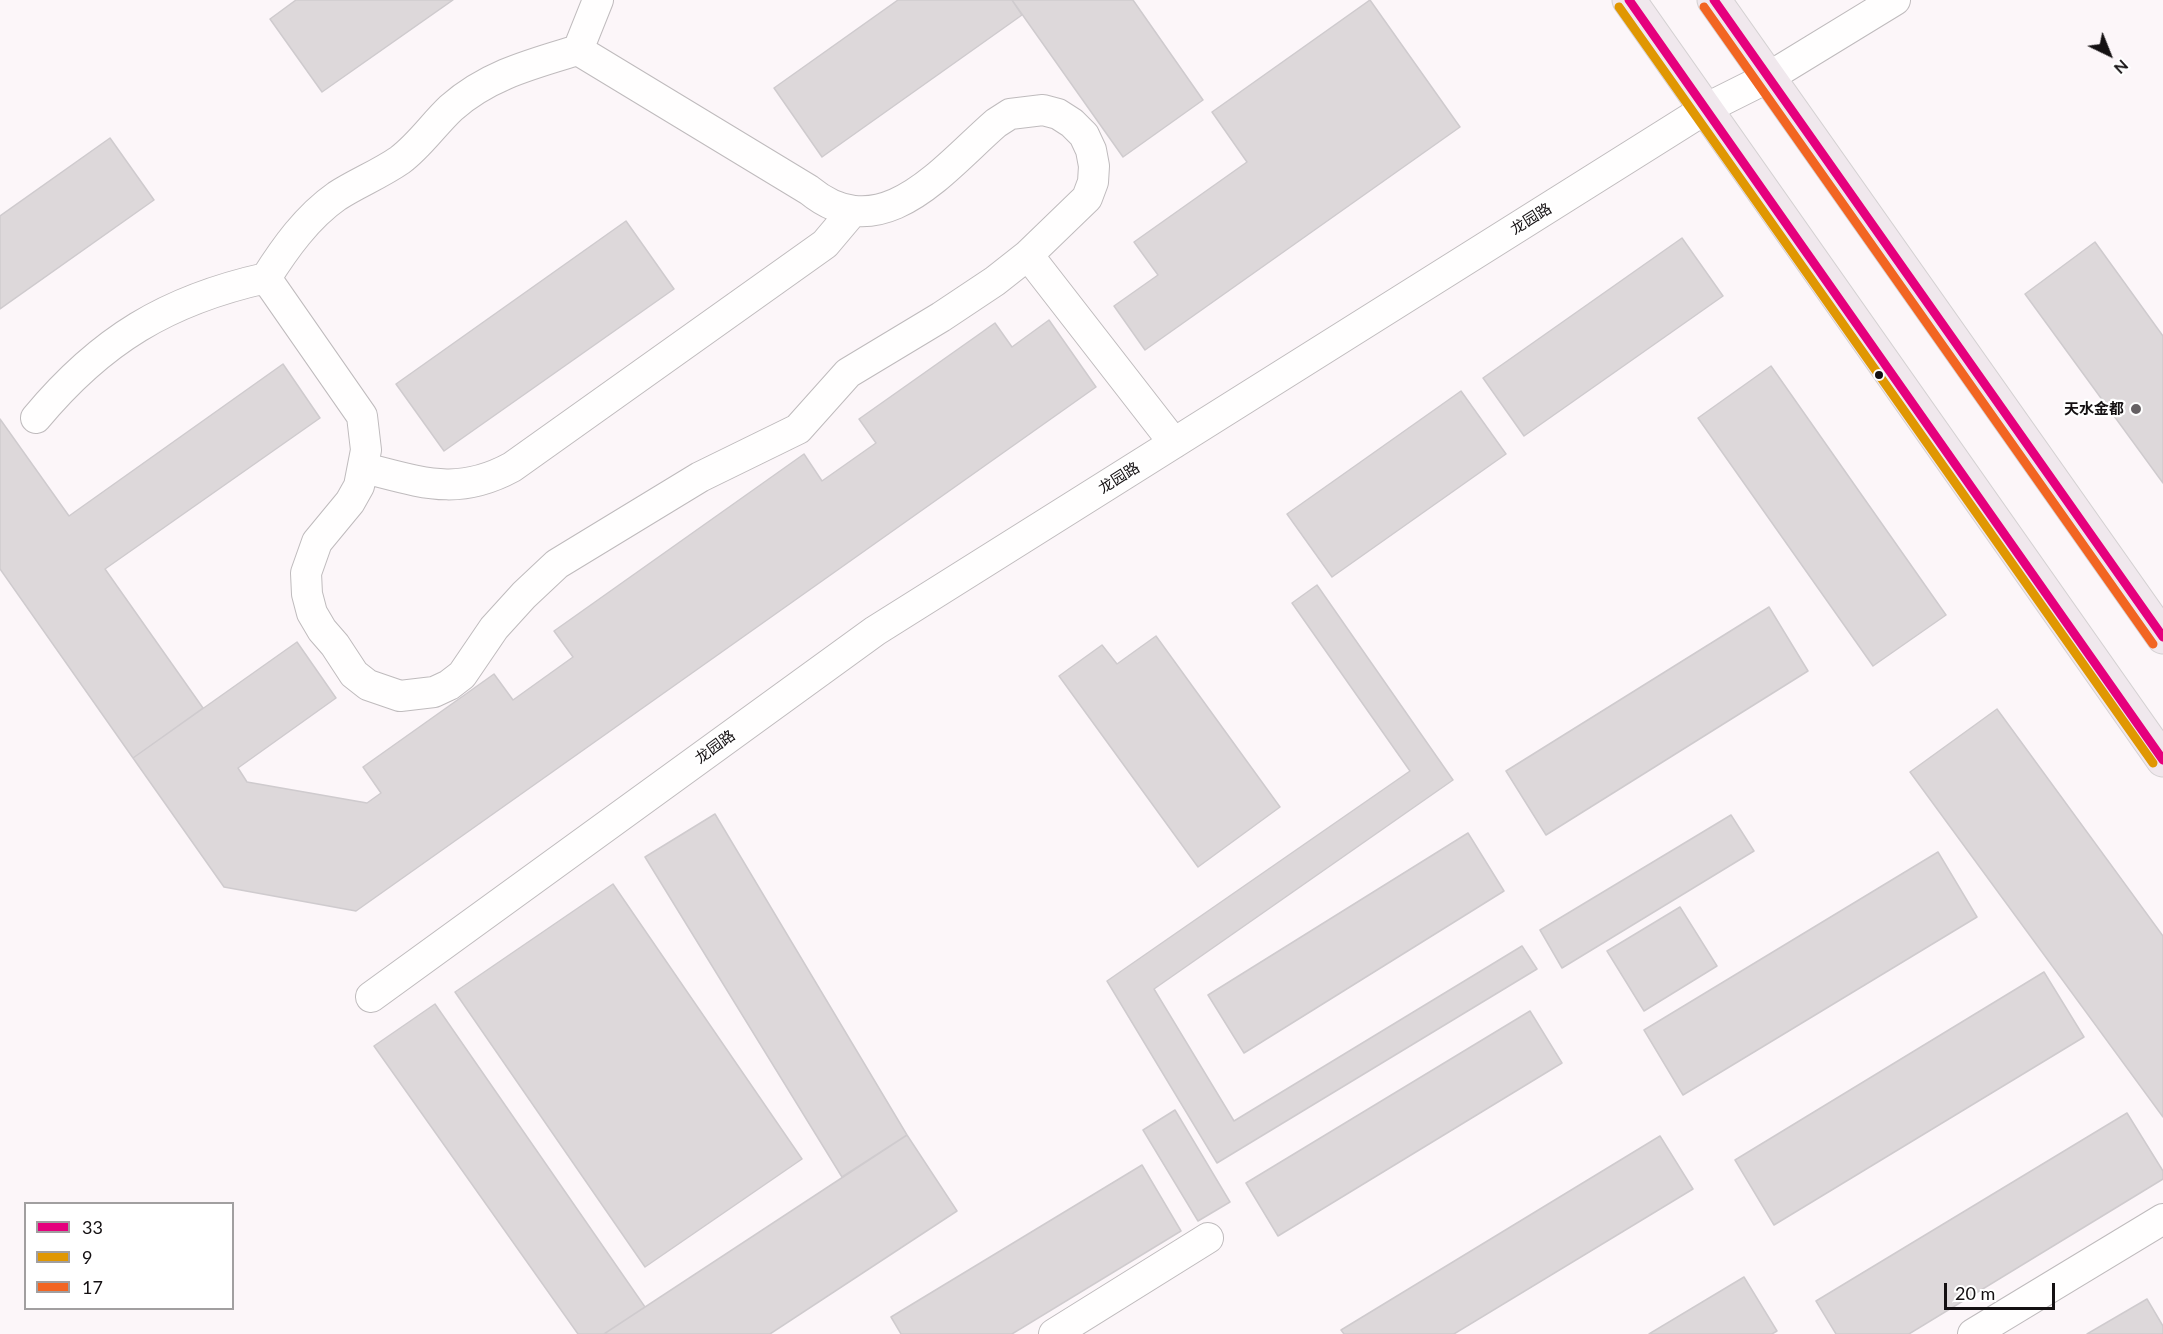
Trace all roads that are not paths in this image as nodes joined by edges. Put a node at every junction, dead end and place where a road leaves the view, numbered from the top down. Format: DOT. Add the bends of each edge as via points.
graph roads {
  1 [pos="598,0"];
  2 [pos="1629,0"];
  3 [pos="1714,0"];
  4 [pos="1895,0"];
  5 [pos="578,50"];
  6 [pos="1769,77"];
  7 [pos="1707,108"];
  8 [pos="852,212"];
  9 [pos="1028,255"];
  10 [pos="266,278"];
  11 [pos="36,418"];
  12 [pos="1174,443"];
  13 [pos="364,468"];
  14 [pos="2163,637"];
  15 [pos="2159,752"];
  16 [pos="372,997"];
  17 [pos="2163,1219"];
  18 [pos="1208,1239"];
  19 [pos="1054,1334"];
  20 [pos="1973,1334"];
  1 -- 5 [label="street"];
  2 -- 7 [label="main road"];
  3 -- 6 [label="main road"];
  4 -- 6 [label="street, 龙园路"];
  5 -- 8 [label="street" via="822,200"];
  5 -- 10 [label="street" via="503,73 477,89 453,107 417,147 338,196 315,215 296,234"];
  6 -- 7 [label="street, 龙园路"];
  6 -- 14 [label="main road"];
  7 -- 12 [label="street, 龙园路"];
  7 -- 15 [label="main road"];
  8 -- 9 [label="street" via="870,212 904,202 996,123 1010,114 1043,110 1058,114 1084,135 1091,150 1093,182 1087,198"];
  8 -- 13 [label="street" via="825,244 493,478 472,484 432,485"];
  9 -- 12 [label="street"];
  9 -- 13 [label="street" via="941,317 848,373 798,429 700,477 557,564 494,628 462,675 434,692 400,696 368,685 349,668 312,613 306,573 310,557 317,542 350,502"];
  10 -- 11 [label="street" via="223,288 143,322 85,365"];
  10 -- 13 [label="street" via="363,416"];
  12 -- 16 [label="street, 龙园路" via="875,631"];
  17 -- 20 [label="street"];
  18 -- 19 [label="street"];
}
